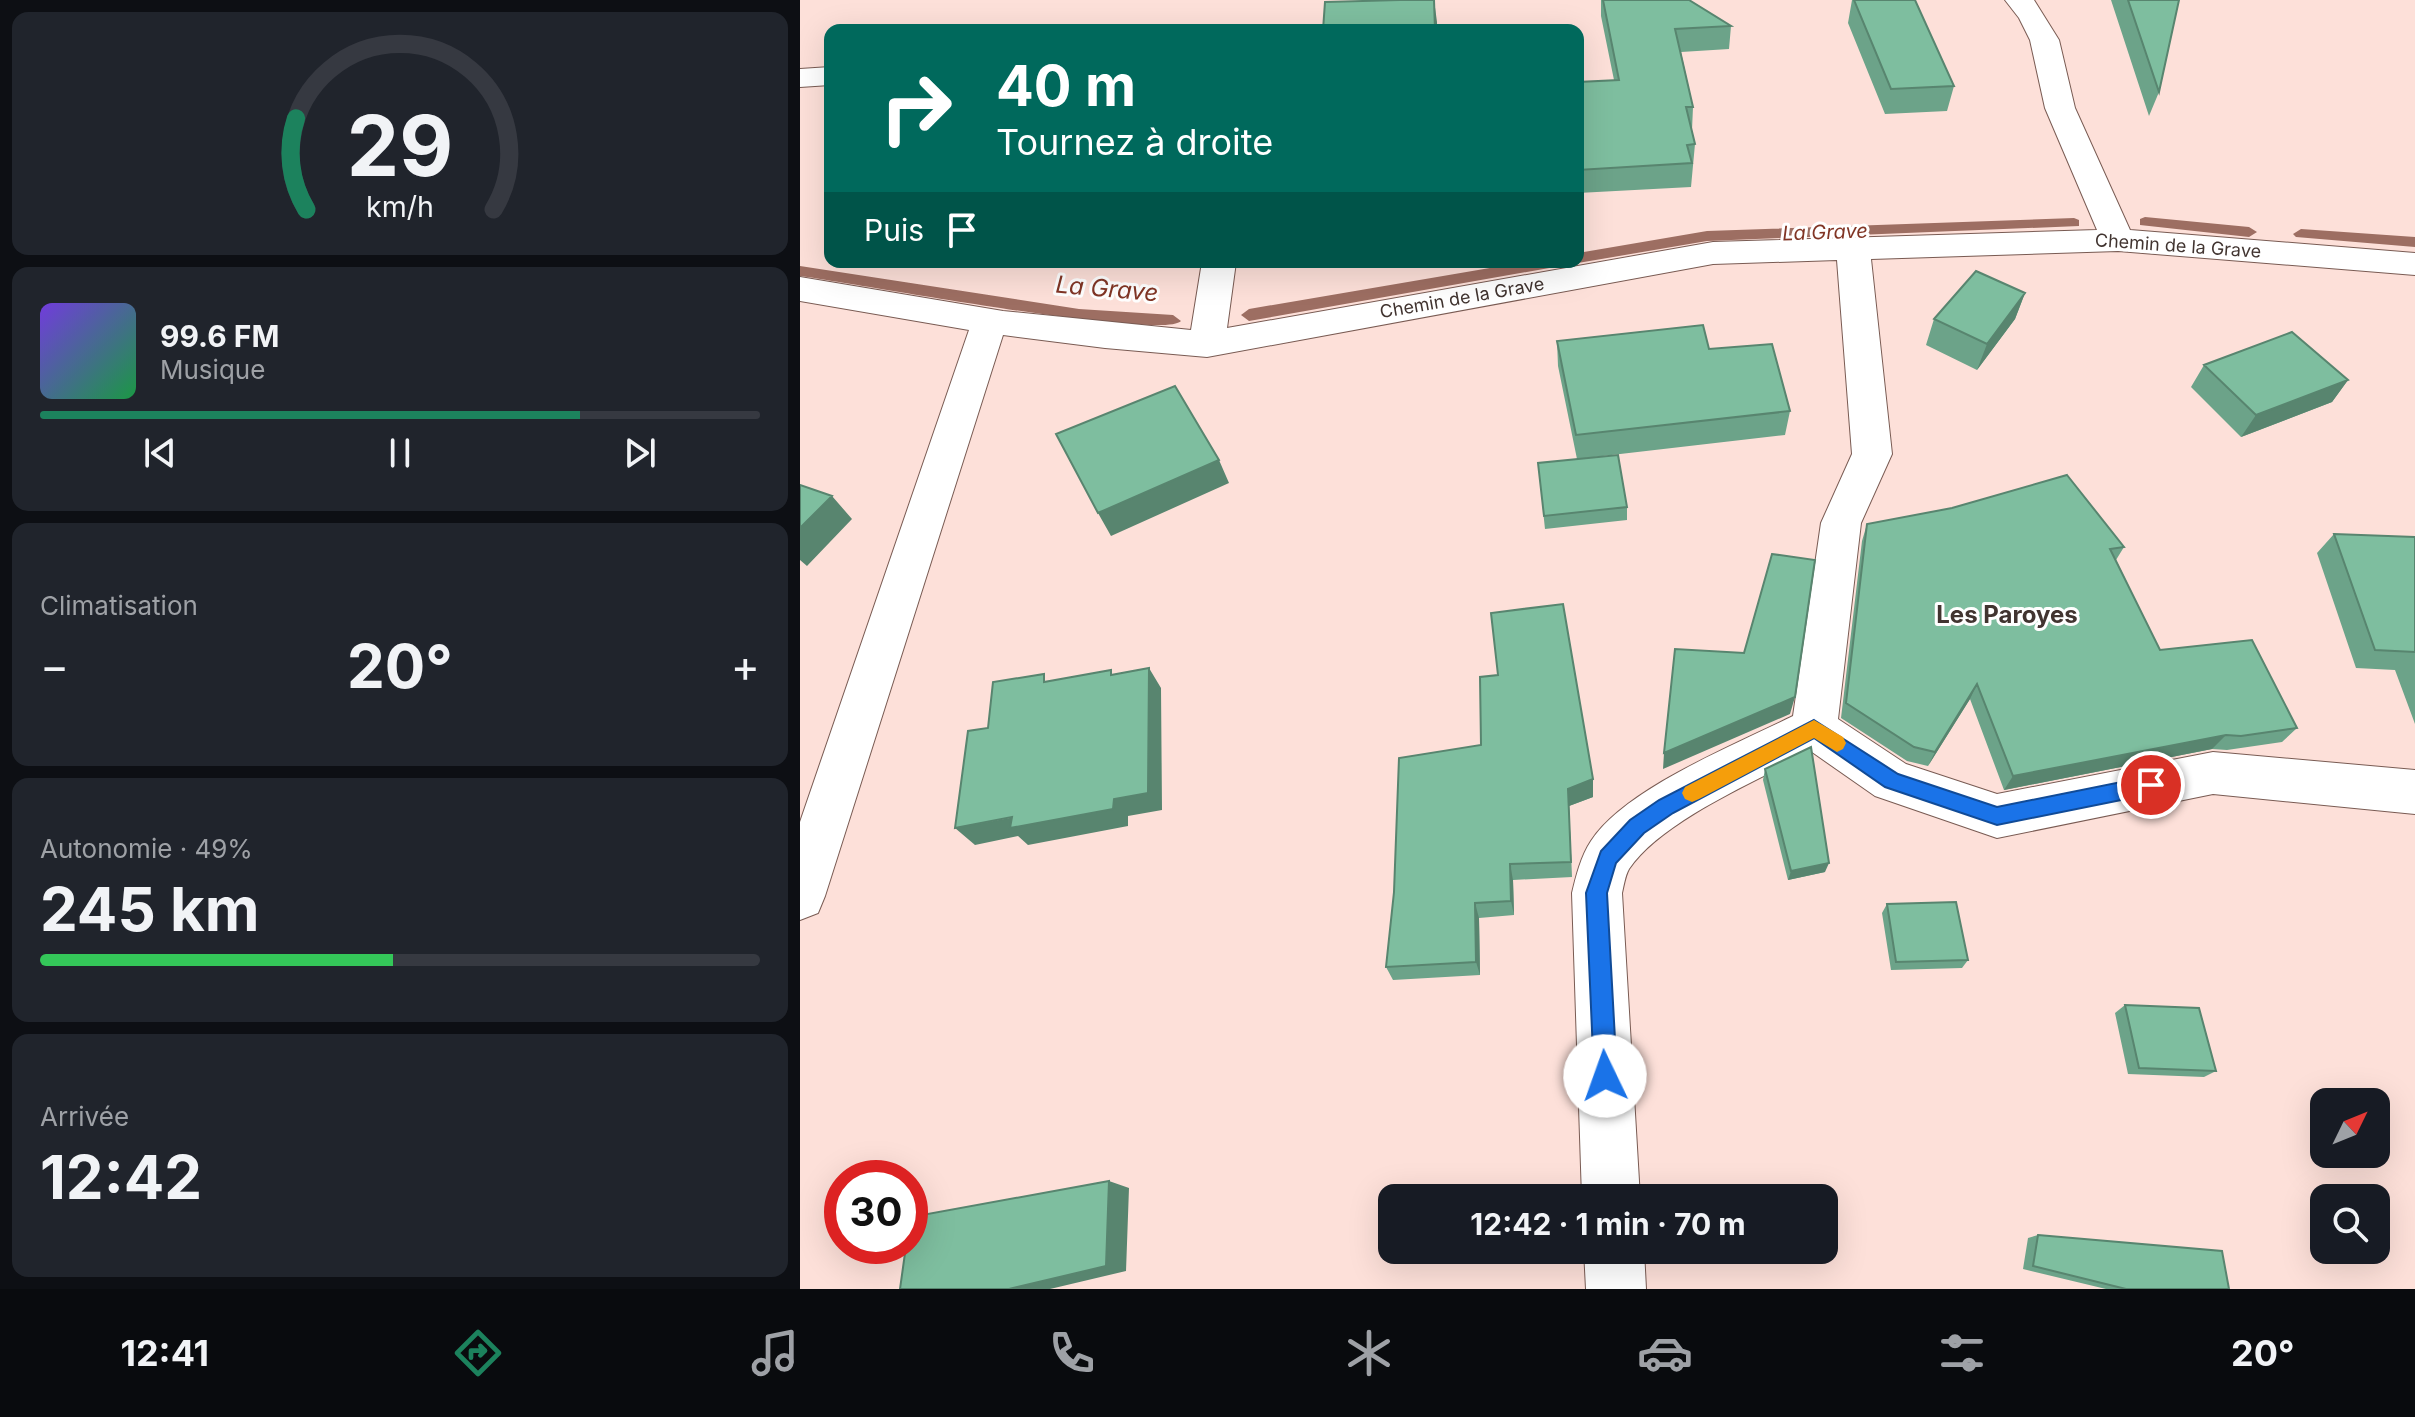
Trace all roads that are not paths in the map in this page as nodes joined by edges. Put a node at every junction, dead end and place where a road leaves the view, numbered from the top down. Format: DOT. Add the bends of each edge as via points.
graph roads {
  1 [pos="2019,0"];
  2 [pos="824,76"];
  3 [pos="800,78"];
  4 [pos="2118,240"];
  5 [pos="1853,247"];
  6 [pos="2415,264"];
  7 [pos="1218,268"];
  8 [pos="800,289"];
  9 [pos="989,323"];
  10 [pos="1207,344"];
  11 [pos="1814,728"];
  12 [pos="2415,792"];
  13 [pos="800,896"];
  14 [pos="1610,1184"];
  15 [pos="1615,1264"];
  16 [pos="1616,1289"];
  1 -- 4 [label="street" via="2037,19 2059,106"];
  2 -- 3 [label="street"];
  4 -- 5 [label="street, Chemin de la Grave"];
  4 -- 6 [label="street, Chemin de la Grave"];
  5 -- 10 [label="street, Chemin de la Grave" via="1713,253"];
  5 -- 11 [label="street" via="1872,454 1841,523"];
  7 -- 10 [label="street"];
  8 -- 9 [label="street, Chemin de la Grave"];
  9 -- 10 [label="street, Chemin de la Grave"];
  9 -- 13 [label="street"];
  11 -- 12 [label="street" via="1892,781 1997,816 2213,773"];
  11 -- 14 [label="street" via="1666,807 1637,827 1608,858 1597,893"];
  15 -- 16 [label="street"];
}
